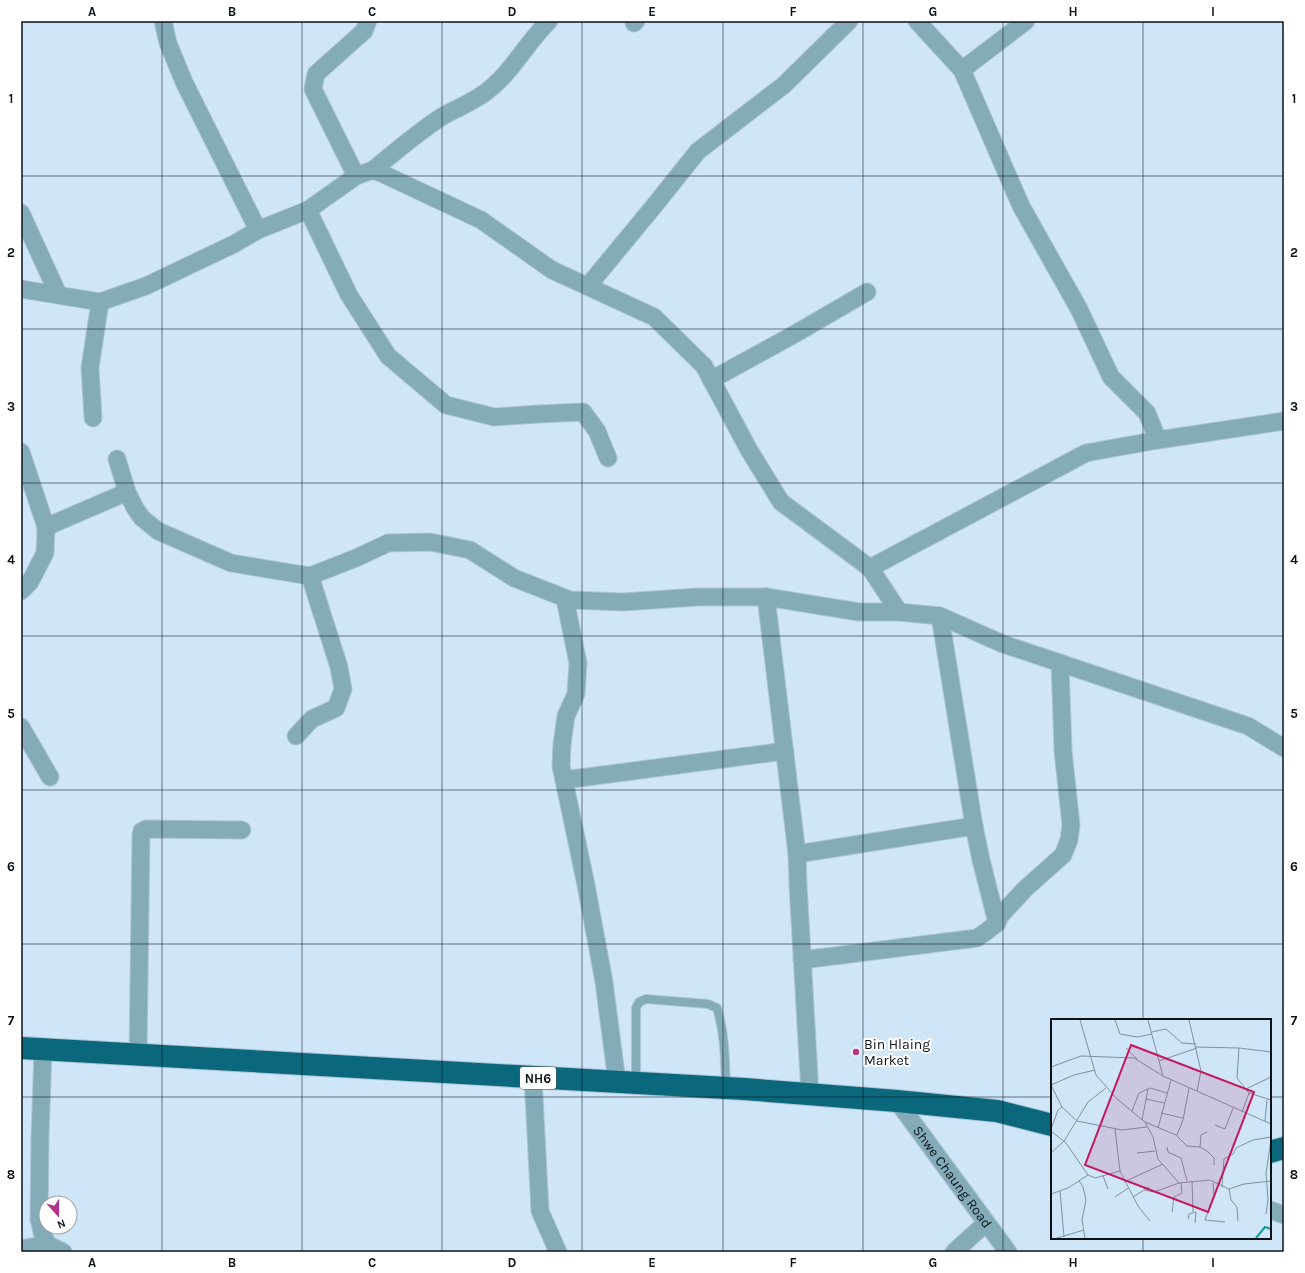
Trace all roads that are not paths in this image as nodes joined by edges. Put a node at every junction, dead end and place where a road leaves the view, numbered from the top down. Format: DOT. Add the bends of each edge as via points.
graph roads {
  1 [pos="163,21"];
  2 [pos="368,21"];
  3 [pos="549,21"];
  4 [pos="849,21"];
  5 [pos="917,21"];
  6 [pos="1026,21"];
  7 [pos="962,70"];
  8 [pos="373,170"];
  9 [pos="356,176"];
  10 [pos="308,210"];
  11 [pos="21,213"];
  12 [pos="258,230"];
  13 [pos="588,286"];
  14 [pos="21,289"];
  15 [pos="867,292"];
  16 [pos="58,294"];
  17 [pos="100,302"];
  18 [pos="711,380"];
  19 [pos="93,418"];
  20 [pos="1284,421"];
  21 [pos="1158,440"];
  22 [pos="21,452"];
  23 [pos="608,458"];
  24 [pos="117,459"];
  25 [pos="127,492"];
  26 [pos="46,527"];
  27 [pos="870,568"];
  28 [pos="310,576"];
  29 [pos="21,591"];
  30 [pos="766,597"];
  31 [pos="565,599"];
  32 [pos="899,612"];
  33 [pos="940,616"];
  34 [pos="1060,663"];
  35 [pos="21,727"];
  36 [pos="296,736"];
  37 [pos="1284,748"];
  38 [pos="784,750"];
  39 [pos="50,778"];
  40 [pos="564,780"];
  41 [pos="974,826"];
  42 [pos="242,830"];
  43 [pos="797,854"];
  44 [pos="997,923"];
  45 [pos="802,960"];
  46 [pos="21,1048"];
  47 [pos="44,1050"];
  48 [pos="138,1055"];
  49 [pos="533,1077"];
  50 [pos="626,1082"];
  51 [pos="726,1088"];
  52 [pos="810,1094"];
  53 [pos="897,1101"];
  54 [pos="1051,1125"];
  55 [pos="1284,1148"];
  56 [pos="1271,1152"];
  57 [pos="1271,1210"];
  58 [pos="1284,1215"];
  59 [pos="986,1223"];
  60 [pos="47,1244"];
  61 [pos="21,1249"];
  62 [pos="63,1252"];
  63 [pos="558,1252"];
  64 [pos="954,1252"];
  65 [pos="1008,1252"];
  1 -- 12 [label="street" via="168,43 184,82"];
  2 -- 9 [label="street" via="364,31 316,74 313,89"];
  3 -- 8 [label="street" via="510,70 486,92 437,120"];
  4 -- 13 [label="street" via="784,85 698,151"];
  5 -- 7 [label="street"];
  6 -- 7 [label="street"];
  7 -- 21 [label="street" via="1021,206 1079,309 1111,377 1147,413"];
  8 -- 9 [label="street"];
  8 -- 13 [label="street" via="480,220 552,270"];
  9 -- 10 [label="street"];
  10 -- 12 [label="street"];
  10 -- 23 [label="street" via="349,295 388,356 446,405 494,417 583,412 597,431"];
  11 -- 16 [label="street"];
  12 -- 17 [label="street" via="146,286"];
  13 -- 18 [label="street" via="654,317 704,366"];
  14 -- 16 [label="street"];
  15 -- 18 [label="street"];
  16 -- 17 [label="street"];
  17 -- 19 [label="street" via="90,368"];
  18 -- 27 [label="street" via="781,502"];
  20 -- 21 [label="street"];
  21 -- 27 [label="street" via="1086,453"];
  22 -- 26 [label="street"];
  24 -- 25 [label="street"];
  25 -- 26 [label="street"];
  25 -- 28 [label="street" via="142,518 158,531 231,563"];
  26 -- 29 [label="street" via="45,553 30,582"];
  27 -- 32 [label="street"];
  28 -- 31 [label="street" via="388,543 430,542 470,550 514,578"];
  28 -- 36 [label="street" via="339,667 343,690 336,708 312,719"];
  30 -- 31 [label="street" via="697,597 623,602"];
  30 -- 32 [label="street" via="859,612"];
  30 -- 38 [label="street"];
  31 -- 40 [label="street" via="578,663 576,694 566,716 562,744 561,766"];
  32 -- 33 [label="street"];
  33 -- 34 [label="street" via="1003,644"];
  33 -- 41 [label="street"];
  34 -- 37 [label="street" via="1248,726"];
  34 -- 44 [label="street" via="1063,751 1071,825 1069,840 1063,855 1015,900"];
  35 -- 39 [label="street"];
  38 -- 40 [label="street"];
  38 -- 43 [label="street"];
  40 -- 50 [label="street"];
  41 -- 43 [label="street"];
  41 -- 44 [label="street"];
  42 -- 48 [label="street" via="142,831"];
  43 -- 45 [label="street"];
  44 -- 45 [label="street" via="977,938"];
  45 -- 52 [label="street"];
  46 -- 47 [label="highway, NH6"];
  47 -- 48 [label="highway, NH6"];
  47 -- 60 [label="street" via="39,1220"];
  48 -- 49 [label="highway, NH6"];
  49 -- 50 [label="highway, NH6"];
  49 -- 63 [label="street" via="540,1211"];
  50 -- 51 [label="highway, NH6"];
  50 -- 51 [label="lane" via="636,1008 639,1002 646,999 708,1004 717,1008 725,1047"];
  51 -- 52 [label="highway, NH6"];
  52 -- 53 [label="highway, NH6"];
  53 -- 54 [label="highway, NH6" via="997,1111"];
  53 -- 59 [label="street, Shwe Chaung Road"];
  55 -- 56 [label="highway"];
  57 -- 58 [label="street"];
  59 -- 64 [label="street"];
  59 -- 65 [label="street, Shwe Chaung Road"];
  60 -- 61 [label="street"];
  60 -- 62 [label="street"];
}
